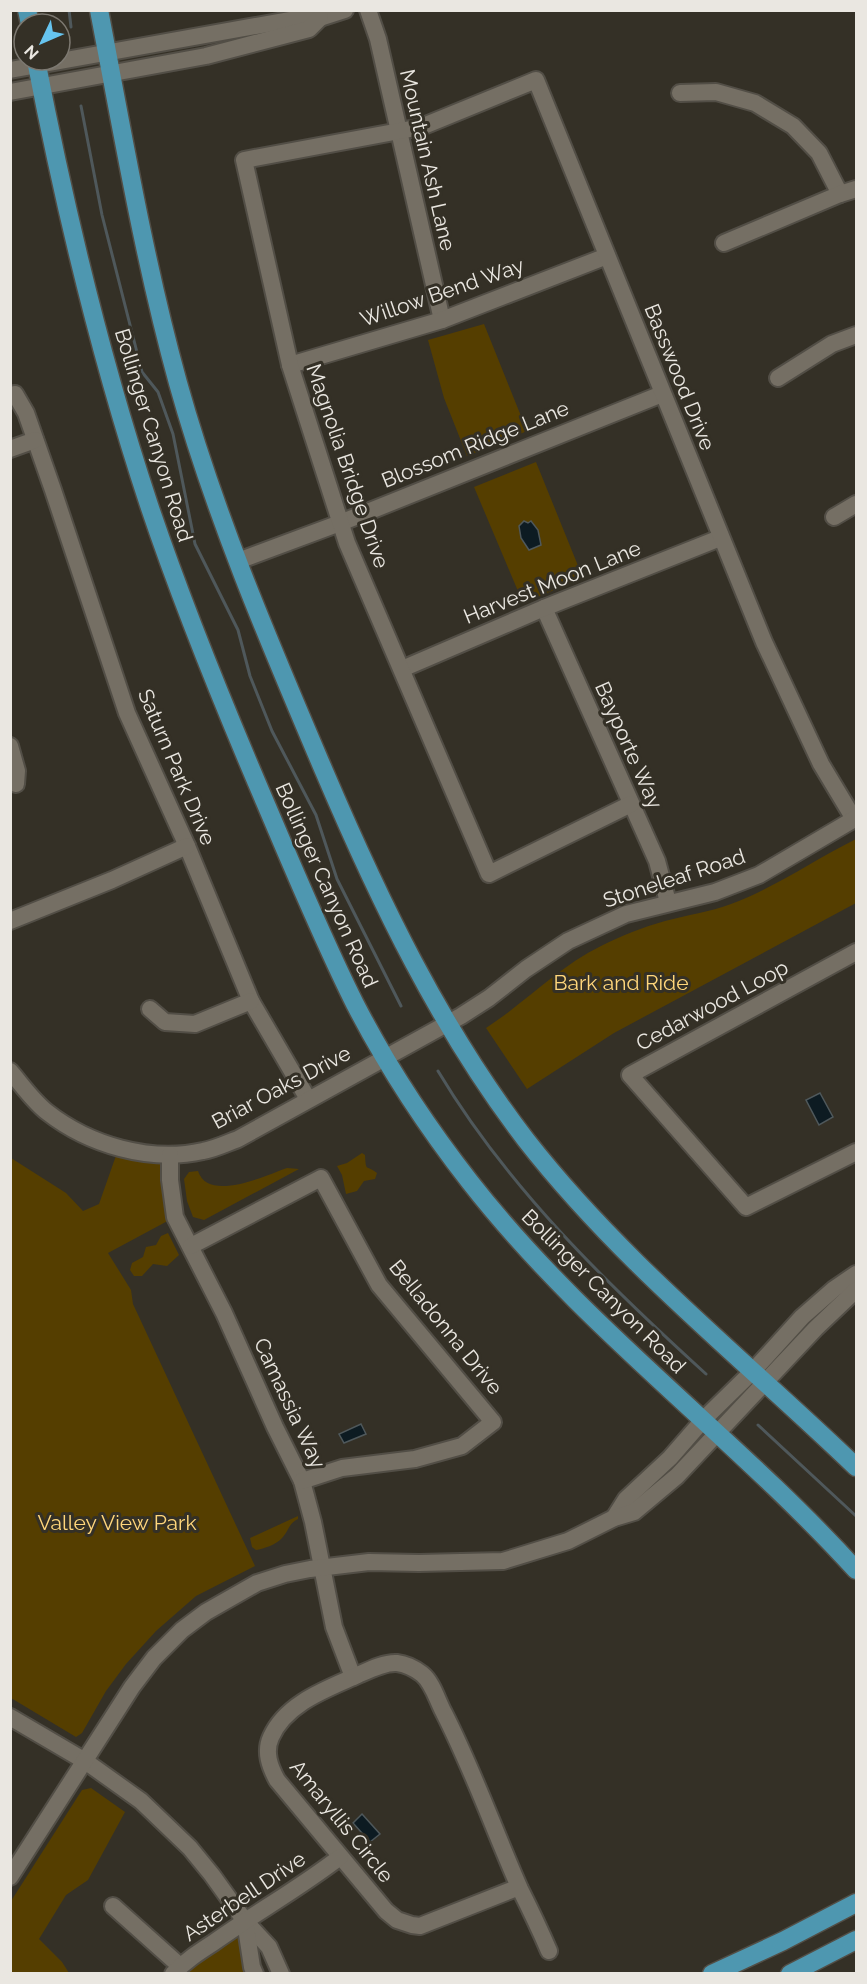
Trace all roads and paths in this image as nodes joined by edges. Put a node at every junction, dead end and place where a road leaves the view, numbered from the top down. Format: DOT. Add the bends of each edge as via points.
graph roads {
  1 [pos="99,10"];
  2 [pos="345,10"];
  3 [pos="368,10"];
  4 [pos="320,18"];
  5 [pos="107,52"];
  6 [pos="72,58"];
  7 [pos="39,72"];
  8 [pos="111,74"];
  9 [pos="42,87"];
  10 [pos="10,92"];
  11 [pos="680,93"];
  12 [pos="399,131"];
  13 [pos="856,189"];
  14 [pos="840,194"];
  15 [pos="724,243"];
  16 [pos="607,256"];
  17 [pos="442,320"];
  18 [pos="856,334"];
  19 [pos="290,364"];
  20 [pos="778,378"];
  21 [pos="15,394"];
  22 [pos="662,394"];
  23 [pos="35,440"];
  24 [pos="10,449"];
  25 [pos="856,504"];
  26 [pos="834,518"];
  27 [pos="340,523"];
  28 [pos="720,538"];
  29 [pos="237,561"];
  30 [pos="544,608"];
  31 [pos="402,669"];
  32 [pos="10,746"];
  33 [pos="16,784"];
  34 [pos="631,804"];
  35 [pos="855,818"];
  36 [pos="187,846"];
  37 [pos="668,902"];
  38 [pos="10,921"];
  39 [pos="856,952"];
  40 [pos="251,1001"];
  41 [pos="150,1009"];
  42 [pos="447,1023"];
  43 [pos="385,1056"];
  44 [pos="10,1071"];
  45 [pos="308,1099"];
  46 [pos="170,1155"];
  47 [pos="854,1159"];
  48 [pos="191,1246"];
  49 [pos="856,1274"];
  50 [pos="856,1290"];
  51 [pos="759,1377"];
  52 [pos="704,1419"];
  53 [pos="717,1432"];
  54 [pos="856,1467"];
  55 [pos="302,1481"];
  56 [pos="614,1518"];
  57 [pos="322,1567"];
  58 [pos="856,1570"];
  59 [pos="353,1677"];
  60 [pos="10,1717"];
  61 [pos="85,1761"];
  62 [pos="340,1857"];
  63 [pos="10,1877"];
  64 [pos="519,1887"];
  65 [pos="856,1903"];
  66 [pos="113,1906"];
  67 [pos="245,1921"];
  68 [pos="856,1940"];
  69 [pos="549,1951"];
  70 [pos="176,1970"];
  71 [pos="255,1974"];
  72 [pos="281,1974"];
  73 [pos="712,1974"];
  74 [pos="790,1974"];
  1 -- 5 [label="main road, Bollinger Canyon Road"];
  2 -- 4 [label="street"];
  3 -- 12 [label="street, Mountain Ash Lane"];
  4 -- 5 [label="street" via="306,17"];
  4 -- 8 [label="street" via="309,28 284,36"];
  5 -- 6 [label="street"];
  5 -- 8 [label="main road, Bollinger Canyon Road"];
  7 -- 9 [label="main road, Bollinger Canyon Road"];
  8 -- 9 [label="street"];
  8 -- 29 [label="main road, Bollinger Canyon Road" via="178,384"];
  9 -- 10 [label="street"];
  9 -- 43 [label="main road, Bollinger Canyon Road" via="88,293 145,491 180,594 313,914"];
  11 -- 14 [label="street" via="716,92 755,103 793,126 819,153"];
  12 -- 16 [label="street, Basswood Drive" via="421,127 536,80"];
  12 -- 17 [label="street, Mountain Ash Lane"];
  12 -- 19 [label="street, Magnolia Bridge Drive" via="244,160"];
  13 -- 14 [label="street"];
  14 -- 15 [label="street"];
  16 -- 17 [label="street, Willow Bend Way"];
  16 -- 22 [label="street, Basswood Drive"];
  17 -- 19 [label="street, Willow Bend Way"];
  18 -- 20 [label="street" via="832,344"];
  19 -- 27 [label="street, Magnolia Bridge Drive"];
  21 -- 23 [label="street, Saturn Park Drive"];
  22 -- 27 [label="street, Blossom Ridge Lane"];
  22 -- 28 [label="street, Basswood Drive"];
  23 -- 24 [label="street"];
  23 -- 36 [label="street, Saturn Park Drive" via="127,713"];
  25 -- 26 [label="street"];
  27 -- 29 [label="street, Blossom Ridge Lane"];
  27 -- 31 [label="street, Magnolia Bridge Drive"];
  28 -- 30 [label="street, Harvest Moon Lane"];
  28 -- 35 [label="street, Basswood Drive" via="790,701 821,764"];
  29 -- 42 [label="main road, Bollinger Canyon Road" via="349,831 413,963"];
  30 -- 31 [label="street, Harvest Moon Lane"];
  30 -- 34 [label="street, Bayporte Way"];
  31 -- 34 [label="street, Magnolia Bridge Drive" via="489,874"];
  32 -- 33 [label="street" via="17,771"];
  34 -- 37 [label="street, Bayporte Way" via="657,861"];
  35 -- 37 [label="street, Stoneleaf Road" via="759,875 715,892"];
  36 -- 38 [label="street"];
  36 -- 40 [label="street, Saturn Park Drive"];
  37 -- 42 [label="street, Stoneleaf Road" via="626,914 568,941"];
  39 -- 47 [label="street, Cedarwood Loop" via="630,1075 746,1207"];
  40 -- 41 [label="street" via="195,1024 165,1022"];
  40 -- 45 [label="street, Saturn Park Drive"];
  42 -- 43 [label="street, Briar Oaks Drive"];
  42 -- 51 [label="main road, Bollinger Canyon Road" via="525,1138 565,1187 610,1237"];
  43 -- 45 [label="street, Briar Oaks Drive"];
  43 -- 52 [label="main road, Bollinger Canyon Road" via="468,1179 511,1231 608,1333"];
  44 -- 46 [label="street, Briar Oaks Drive" via="46,1111 70,1128 131,1151"];
  45 -- 46 [label="street, Briar Oaks Drive" via="238,1139 204,1151"];
  46 -- 48 [label="street, Camassia Way" via="175,1217"];
  48 -- 55 [label="street, Camassia Way"];
  48 -- 55 [label="street, Belladonna Drive" via="321,1178 379,1285 493,1422 462,1446 415,1459 342,1468"];
  49 -- 51 [label="street" via="802,1317"];
  50 -- 51 [label="street"];
  51 -- 52 [label="street"];
  51 -- 53 [label="street"];
  51 -- 54 [label="main road, Bollinger Canyon Road"];
  52 -- 53 [label="main road, Bollinger Canyon Road"];
  52 -- 56 [label="street" via="626,1499"];
  53 -- 56 [label="street" via="649,1500 634,1512"];
  53 -- 58 [label="main road, Bollinger Canyon Road" via="808,1518"];
  55 -- 57 [label="street, Camassia Way"];
  56 -- 57 [label="street" via="568,1541 502,1561 369,1562"];
  57 -- 59 [label="street, Camassia Way" via="334,1627"];
  57 -- 61 [label="street" via="257,1583 182,1630 132,1687"];
  59 -- 62 [label="street, Amaryllis Circle" via="323,1690 294,1710 278,1725 270,1739 268,1755 277,1780"];
  59 -- 64 [label="street, Amaryllis Circle" via="395,1663 424,1675 454,1732"];
  60 -- 61 [label="street"];
  61 -- 63 [label="street"];
  61 -- 67 [label="street" via="141,1801 190,1848"];
  62 -- 64 [label="street, Amaryllis Circle" via="386,1911 412,1925 431,1923"];
  62 -- 67 [label="street, Asterbell Drive"];
  64 -- 69 [label="street, Amaryllis Circle"];
  65 -- 73 [label="main road"];
  66 -- 70 [label="street"];
  67 -- 70 [label="street, Asterbell Drive"];
  67 -- 71 [label="street"];
  67 -- 72 [label="street" via="269,1947"];
  68 -- 74 [label="main road"];
}
